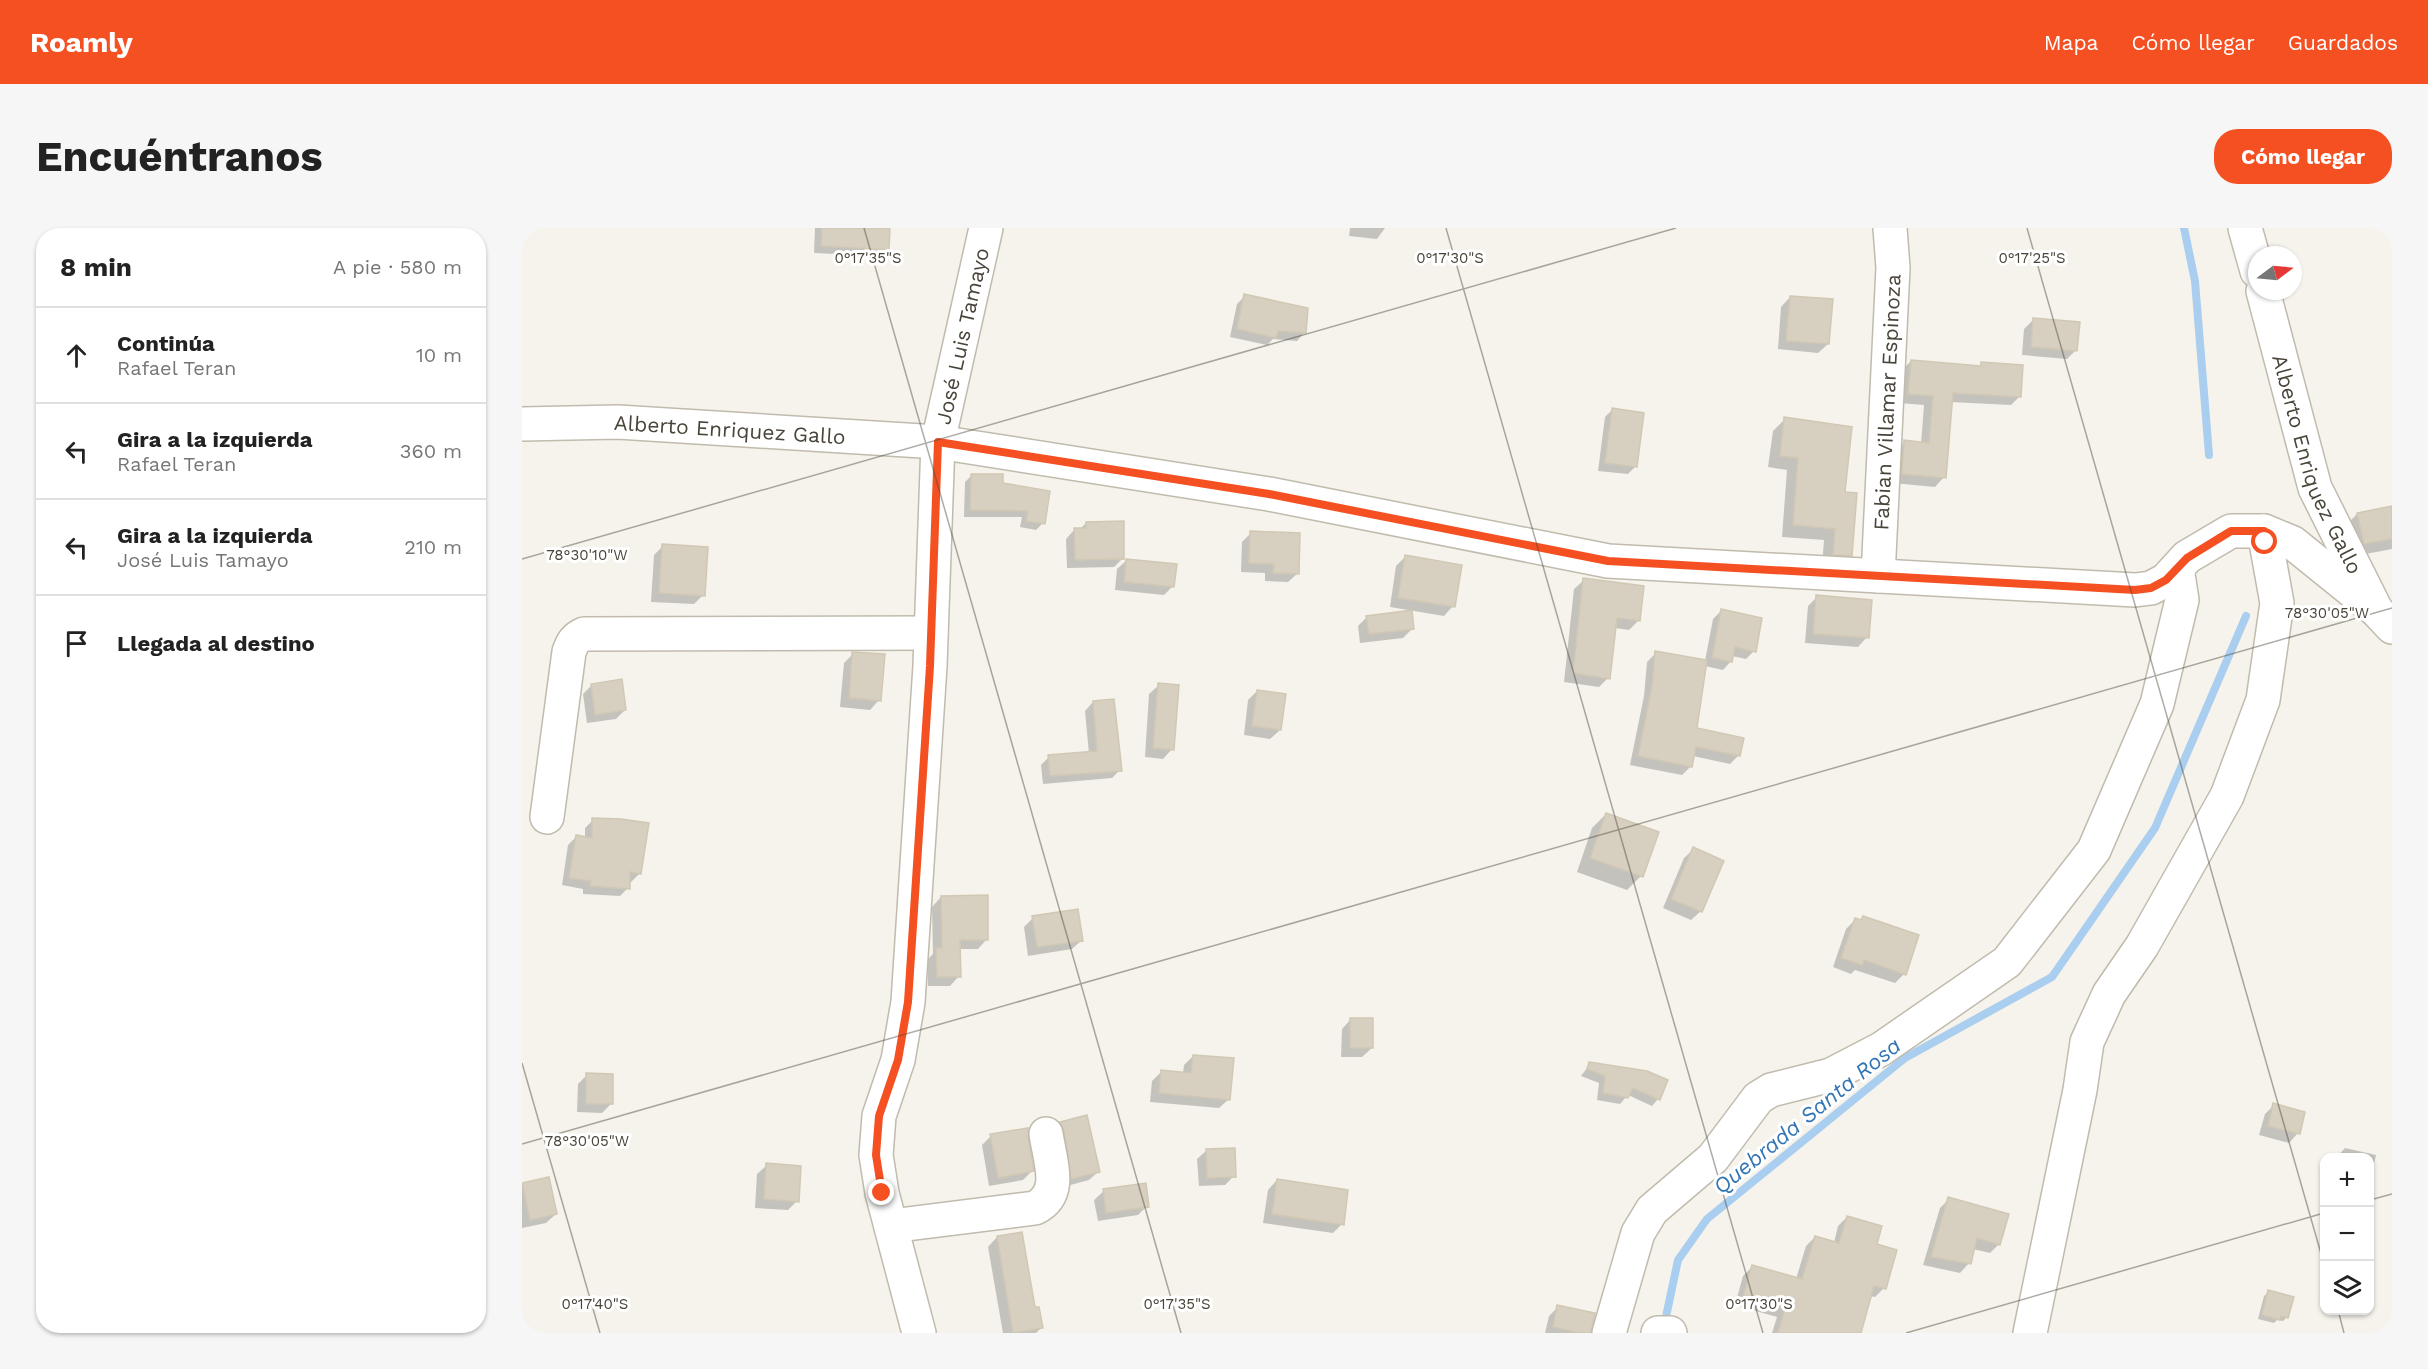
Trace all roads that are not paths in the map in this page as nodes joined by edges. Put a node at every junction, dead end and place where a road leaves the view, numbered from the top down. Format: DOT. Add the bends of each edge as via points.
graph roads {
  1 [pos="986,228"];
  2 [pos="1890,228"];
  3 [pos="2245,228"];
  4 [pos="2250,246"];
  5 [pos="2265,300"];
  6 [pos="522,424"];
  7 [pos="938,442"];
  8 [pos="2264,531"];
  9 [pos="2176,568"];
  10 [pos="1878,576"];
  11 [pos="2384,618"];
  12 [pos="931,633"];
  13 [pos="547,817"];
  14 [pos="1046,1134"];
  15 [pos="891,1226"];
  16 [pos="919,1333"];
  17 [pos="1609,1333"];
  18 [pos="1658,1333"];
  19 [pos="1670,1333"];
  20 [pos="2030,1333"];
  1 -- 7 [label="street, José Luis Tamayo"];
  2 -- 10 [label="street, Fabian Villamar Espinoza" via="1893,268"];
  3 -- 4 [label="street"];
  5 -- 11 [label="street, Alberto Enriquez Gallo" via="2315,488"];
  6 -- 7 [label="street, Alberto Enriquez Gallo" via="618,423"];
  7 -- 10 [label="street, Alberto Enriquez Gallo" via="1269,494 1608,561"];
  7 -- 12 [label="street, José Luis Tamayo"];
  8 -- 9 [label="street, Alberto Enriquez Gallo" via="2231,531"];
  8 -- 11 [label="street" via="2293,543"];
  8 -- 20 [label="street" via="2277,603 2263,700 2227,796 2142,946 2109,994 2087,1042"];
  9 -- 10 [label="street, Alberto Enriquez Gallo" via="2166,580 2151,588 2135,590"];
  9 -- 17 [label="street" via="2182,600 2157,704 2094,850 2007,962 1881,1049 1832,1075 1771,1090 1758,1098 1713,1158 1652,1210 1638,1233"];
  12 -- 13 [label="street" via="584,634 573,641 568,652"];
  12 -- 15 [label="street, José Luis Tamayo" via="908,1002 898,1060 879,1116 876,1155"];
  14 -- 15 [label="street" via="1053,1186 1043,1204"];
  15 -- 16 [label="street, José Luis Tamayo"];
  18 -- 19 [label="street"];
}
